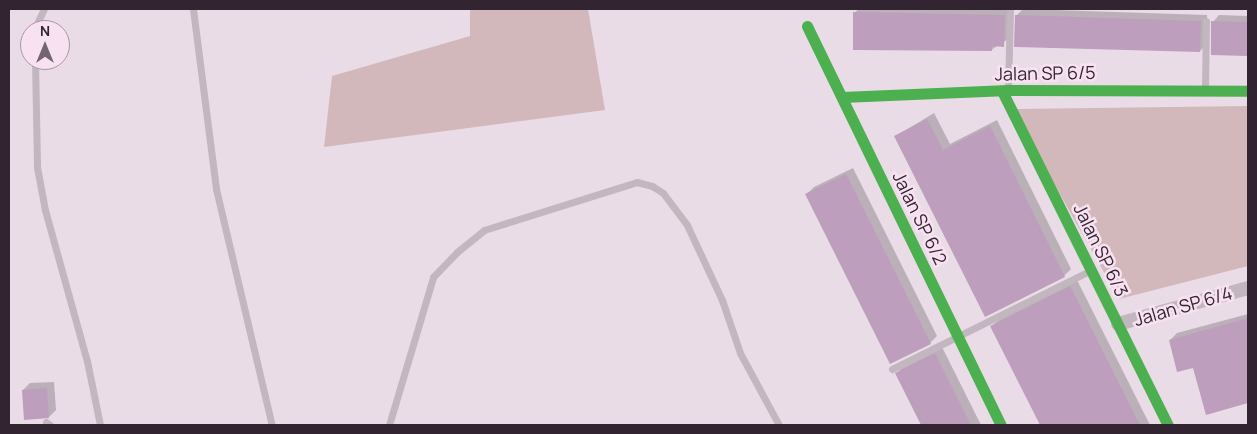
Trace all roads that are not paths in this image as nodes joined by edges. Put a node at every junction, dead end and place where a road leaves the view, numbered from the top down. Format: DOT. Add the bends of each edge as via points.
graph roads {
  1 [pos="193,9"];
  2 [pos="1010,9"];
  3 [pos="1206,22"];
  4 [pos="807,26"];
  5 [pos="35,70"];
  6 [pos="1205,90"];
  7 [pos="1005,91"];
  8 [pos="1248,91"];
  9 [pos="842,96"];
  10 [pos="1091,270"];
  11 [pos="1248,288"];
  12 [pos="1118,324"];
  13 [pos="957,335"];
  14 [pos="892,368"];
  15 [pos="100,425"];
  16 [pos="272,425"];
  17 [pos="389,425"];
  18 [pos="779,425"];
  19 [pos="1001,425"];
  20 [pos="1168,425"];
  1 -- 16 [label="lane" via="216,189"];
  2 -- 7 [label="lane"];
  3 -- 6 [label="lane"];
  4 -- 9 [label="street, Jalan SP 6/2"];
  5 -- 15 [label="lane" via="40,184 87,361"];
  6 -- 7 [label="street, Jalan SP 6/5"];
  6 -- 8 [label="street, Jalan SP 6/5"];
  7 -- 9 [label="street, Jalan SP 6/5"];
  7 -- 10 [label="street, Jalan SP 6/3"];
  9 -- 13 [label="street, Jalan SP 6/2"];
  10 -- 12 [label="street, Jalan SP 6/3"];
  10 -- 13 [label="lane"];
  11 -- 12 [label="street, Jalan SP 6/4"];
  12 -- 20 [label="street, Jalan SP 6/3"];
  13 -- 14 [label="lane"];
  13 -- 19 [label="street, Jalan SP 6/2"];
  17 -- 18 [label="lane" via="433,277 456,252 484,230 638,182 663,193 687,225 722,300 740,353"];
}
